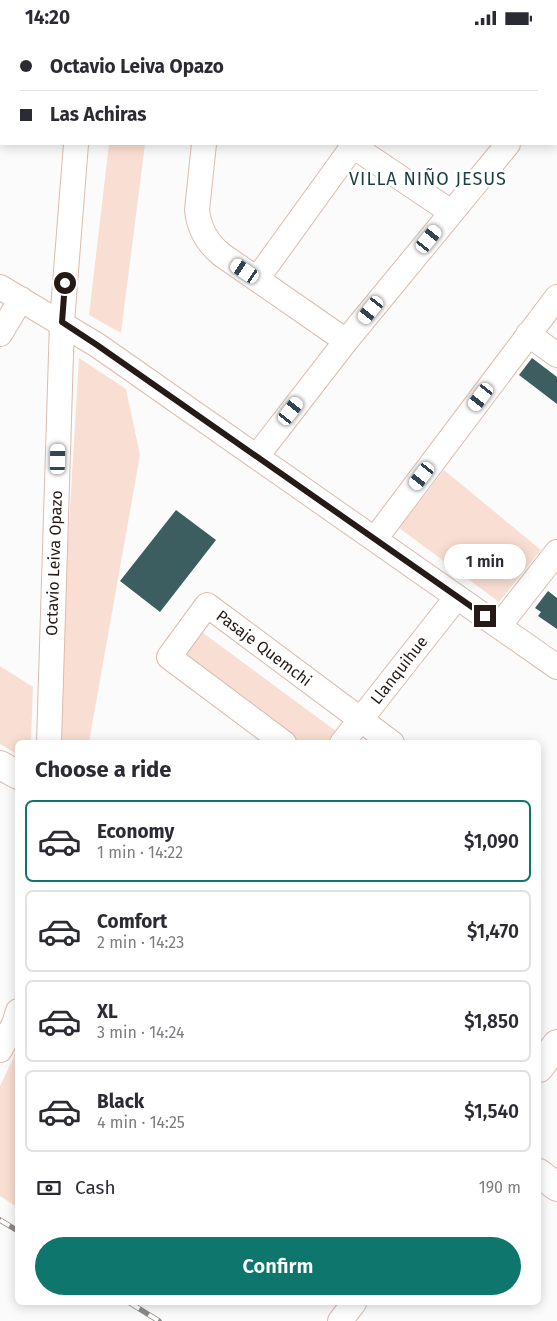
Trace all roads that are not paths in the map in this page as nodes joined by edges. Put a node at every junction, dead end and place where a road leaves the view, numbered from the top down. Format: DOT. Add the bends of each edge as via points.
graph roads {
  1 [pos="76,145"];
  2 [pos="204,145"];
  3 [pos="352,145"];
  4 [pos="507,145"];
  5 [pos="451,212"];
  6 [pos="256,279"];
  7 [pos="0,287"];
  8 [pos="557,297"];
  9 [pos="21,299"];
  10 [pos="62,322"];
  11 [pos="0,334"];
  12 [pos="528,334"];
  13 [pos="346,341"];
  14 [pos="557,355"];
  15 [pos="257,456"];
  16 [pos="375,539"];
  17 [pos="557,553"];
  18 [pos="457,597"];
  19 [pos="499,626"];
  20 [pos="557,667"];
  21 [pos="360,719"];
  22 [pos="49,740"];
  23 [pos="280,740"];
  24 [pos="344,740"];
  25 [pos="388,740"];
  26 [pos="0,765"];
  27 [pos="15,773"];
  28 [pos="15,1021"];
  29 [pos="557,1044"];
  30 [pos="0,1050"];
  31 [pos="541,1065"];
  32 [pos="541,1175"];
  33 [pos="557,1187"];
  34 [pos="352,1305"];
  35 [pos="340,1321"];
  1 -- 10 [label="street, Octavio Leiva Opazo"];
  2 -- 6 [label="street" via="197,210 202,231 214,248"];
  3 -- 5 [label="street"];
  3 -- 6 [label="street"];
  4 -- 5 [label="street"];
  5 -- 13 [label="street"];
  6 -- 13 [label="street"];
  7 -- 9 [label="street"];
  8 -- 12 [label="street"];
  9 -- 10 [label="street"];
  9 -- 11 [label="street"];
  10 -- 15 [label="street"];
  10 -- 22 [label="street, Octavio Leiva Opazo"];
  12 -- 14 [label="street"];
  12 -- 16 [label="street"];
  13 -- 15 [label="street"];
  15 -- 16 [label="street"];
  16 -- 18 [label="street"];
  17 -- 19 [label="street"];
  18 -- 19 [label="street"];
  18 -- 21 [label="street, Llanquihue"];
  19 -- 20 [label="street"];
  21 -- 23 [label="street, Pasaje Quemchi" via="207,605 168,657"];
  21 -- 24 [label="street, Llanquihue"];
  21 -- 25 [label="street, Pasaje Quemchi"];
  26 -- 27 [label="main road"];
  28 -- 30 [label="street"];
  29 -- 31 [label="main road"];
  32 -- 33 [label="main road"];
  34 -- 35 [label="street"];
}
